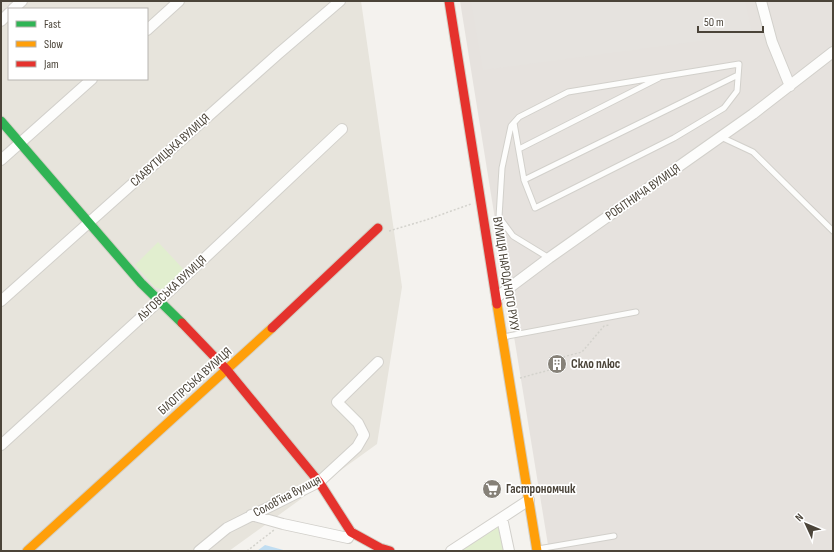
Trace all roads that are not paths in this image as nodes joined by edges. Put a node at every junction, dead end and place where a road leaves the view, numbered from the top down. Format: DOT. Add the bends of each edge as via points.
graph roads {
  1 [pos="22,1"];
  2 [pos="179,1"];
  3 [pos="340,1"];
  4 [pos="449,1"];
  5 [pos="761,1"];
  6 [pos="14,8"];
  7 [pos="148,29"];
  8 [pos="833,52"];
  9 [pos="738,75"];
  10 [pos="665,76"];
  11 [pos="91,80"];
  12 [pos="790,86"];
  13 [pos="1,121"];
  14 [pos="514,123"];
  15 [pos="342,129"];
  16 [pos="721,137"];
  17 [pos="20,143"];
  18 [pos="519,148"];
  19 [pos="1,160"];
  20 [pos="524,180"];
  21 [pos="89,223"];
  22 [pos="378,228"];
  23 [pos="833,231"];
  24 [pos="550,258"];
  25 [pos="497,297"];
  26 [pos="1,301"];
  27 [pos="159,301"];
  28 [pos="636,312"];
  29 [pos="503,337"];
  30 [pos="378,362"];
  31 [pos="227,370"];
  32 [pos="1,445"];
  33 [pos="319,482"];
  34 [pos="529,500"];
  35 [pos="250,515"];
  36 [pos="502,518"];
  37 [pos="351,532"];
  38 [pos="614,536"];
  39 [pos="537,550"];
  40 [pos="27,551"];
  41 [pos="199,551"];
  42 [pos="390,551"];
  43 [pos="451,551"];
  44 [pos="509,551"];
  1 -- 6 [label="street"];
  2 -- 7 [label="street"];
  3 -- 21 [label="street, СЛАВУТИЦЬКА ВУЛИЦЯ"];
  4 -- 25 [label="street, ВУЛИЦЯ НАРОДНОГО РУХУ"];
  5 -- 12 [label="street" via="772,42"];
  8 -- 12 [label="street, РОБІТНИЧА ВУЛИЦЯ"];
  9 -- 10 [label="lane" via="739,64"];
  9 -- 20 [label="lane"];
  9 -- 20 [label="lane" via="737,91 724,108 674,138 535,208"];
  10 -- 14 [label="lane" via="568,92"];
  10 -- 18 [label="lane"];
  11 -- 17 [label="street"];
  12 -- 16 [label="street, РОБІТНИЧА ВУЛИЦЯ"];
  13 -- 17 [label="street"];
  14 -- 18 [label="lane"];
  14 -- 24 [label="lane" via="511,126 502,168 499,216 513,236"];
  15 -- 27 [label="street, ЛЬГОВСЬКА ВУЛИЦЯ"];
  16 -- 23 [label="lane" via="753,152"];
  16 -- 24 [label="street, РОБІТНИЧА ВУЛИЦЯ"];
  17 -- 19 [label="street"];
  17 -- 21 [label="street"];
  18 -- 20 [label="lane"];
  21 -- 26 [label="street, СЛАВУТИЦЬКА ВУЛИЦЯ"];
  21 -- 27 [label="street"];
  22 -- 31 [label="street, БІЛОГІРСЬКА ВУЛИЦЯ"];
  24 -- 25 [label="street, РОБІТНИЧА ВУЛИЦЯ"];
  25 -- 29 [label="street, ВУЛИЦЯ НАРОДНОГО РУХУ"];
  27 -- 31 [label="street"];
  27 -- 32 [label="street, ЛЬГОВСЬКА ВУЛИЦЯ"];
  28 -- 29 [label="lane"];
  29 -- 34 [label="street, ВУЛИЦЯ НАРОДНОГО РУХУ"];
  30 -- 33 [label="street, Соловʼїна вулиця" via="337,402 358,423 364,435 357,447"];
  31 -- 33 [label="street"];
  31 -- 40 [label="street, БІЛОГІРСЬКА ВУЛИЦЯ"];
  33 -- 35 [label="street, Соловʼїна вулиця"];
  33 -- 37 [label="street"];
  34 -- 36 [label="street"];
  34 -- 39 [label="street, ВУЛИЦЯ НАРОДНОГО РУХУ"];
  35 -- 37 [label="street" via="348,538"];
  35 -- 41 [label="street, Соловʼїна вулиця" via="227,528"];
  36 -- 43 [label="street"];
  36 -- 44 [label="street"];
  37 -- 42 [label="street"];
  38 -- 39 [label="lane"];
}
